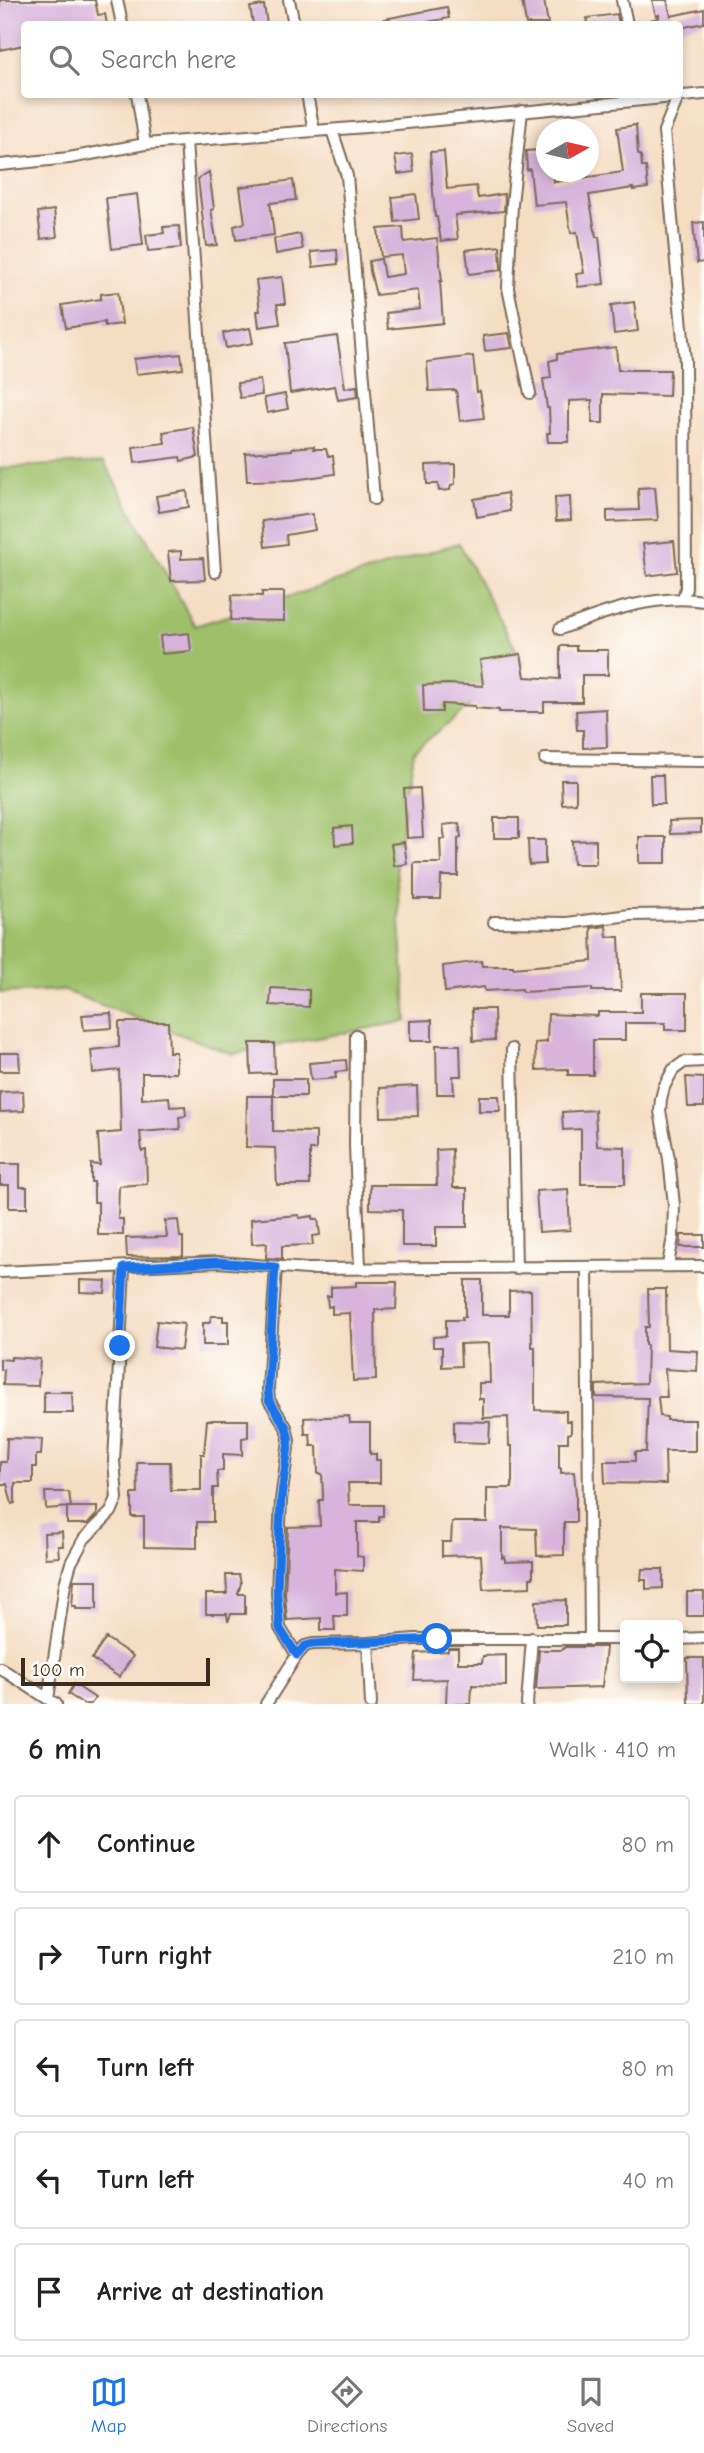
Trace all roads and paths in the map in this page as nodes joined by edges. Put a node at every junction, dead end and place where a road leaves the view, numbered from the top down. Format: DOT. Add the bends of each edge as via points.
graph roads {
  1 [pos="117,0"];
  2 [pos="289,0"];
  3 [pos="622,0"];
  4 [pos="121,21"];
  5 [pos="293,21"];
  6 [pos="626,21"];
  7 [pos="704,94"];
  8 [pos="683,96"];
  9 [pos="138,98"];
  10 [pos="308,98"];
  11 [pos="637,98"];
  12 [pos="678,98"];
  13 [pos="522,111"];
  14 [pos="332,130"];
  15 [pos="314,131"];
  16 [pos="187,141"];
  17 [pos="145,144"];
  18 [pos="0,165"];
  19 [pos="530,393"];
  20 [pos="374,499"];
  21 [pos="215,572"];
  22 [pos="683,598"];
  23 [pos="704,601"];
  24 [pos="559,629"];
  25 [pos="545,759"];
  26 [pos="704,761"];
  27 [pos="704,914"];
  28 [pos="494,922"];
  29 [pos="356,1035"];
  30 [pos="512,1049"];
  31 [pos="704,1061"];
  32 [pos="668,1265"];
  33 [pos="704,1266"];
  34 [pos="275,1267"];
  35 [pos="360,1267"];
  36 [pos="124,1268"];
  37 [pos="587,1268"];
  38 [pos="516,1269"];
  39 [pos="0,1272"];
  40 [pos="532,1638"];
  41 [pos="704,1638"];
  42 [pos="620,1639"];
  43 [pos="683,1639"];
  44 [pos="590,1640"];
  45 [pos="368,1643"];
  46 [pos="297,1655"];
  47 [pos="0,1668"];
  48 [pos="52,1702"];
  49 [pos="266,1704"];
  50 [pos="371,1704"];
  51 [pos="527,1704"];
  1 -- 4 [label="street"];
  2 -- 5 [label="street"];
  3 -- 6 [label="street"];
  7 -- 8 [label="street"];
  9 -- 17 [label="street"];
  10 -- 15 [label="street"];
  11 -- 13 [label="street"];
  12 -- 22 [label="street" via="664,131 685,361"];
  13 -- 14 [label="street"];
  13 -- 19 [label="street" via="508,288"];
  14 -- 15 [label="street"];
  14 -- 20 [label="street" via="347,176"];
  15 -- 16 [label="street"];
  16 -- 17 [label="street"];
  16 -- 21 [label="street"];
  17 -- 18 [label="street"];
  22 -- 23 [label="street"];
  22 -- 24 [label="street" via="657,600"];
  25 -- 26 [label="street"];
  27 -- 28 [label="street" via="630,915 567,923"];
  29 -- 35 [label="street"];
  30 -- 38 [label="street"];
  31 -- 32 [label="street" via="684,1062 673,1070 661,1099 674,1205"];
  32 -- 33 [label="street"];
  32 -- 37 [label="street"];
  34 -- 35 [label="street"];
  34 -- 36 [label="street" via="218,1262"];
  34 -- 46 [label="street" via="268,1388 269,1400 289,1440 277,1593 280,1629"];
  35 -- 38 [label="street"];
  36 -- 39 [label="street"];
  36 -- 48 [label="street" via="114,1461 117,1498 71,1563"];
  37 -- 38 [label="street"];
  37 -- 44 [label="street"];
  40 -- 44 [label="street"];
  40 -- 45 [label="street"];
  40 -- 51 [label="street"];
  41 -- 43 [label="street"];
  42 -- 44 [label="street"];
  45 -- 46 [label="street" via="313,1644"];
  45 -- 50 [label="street"];
  46 -- 49 [label="street"];
  47 -- 48 [label="street"];
}
